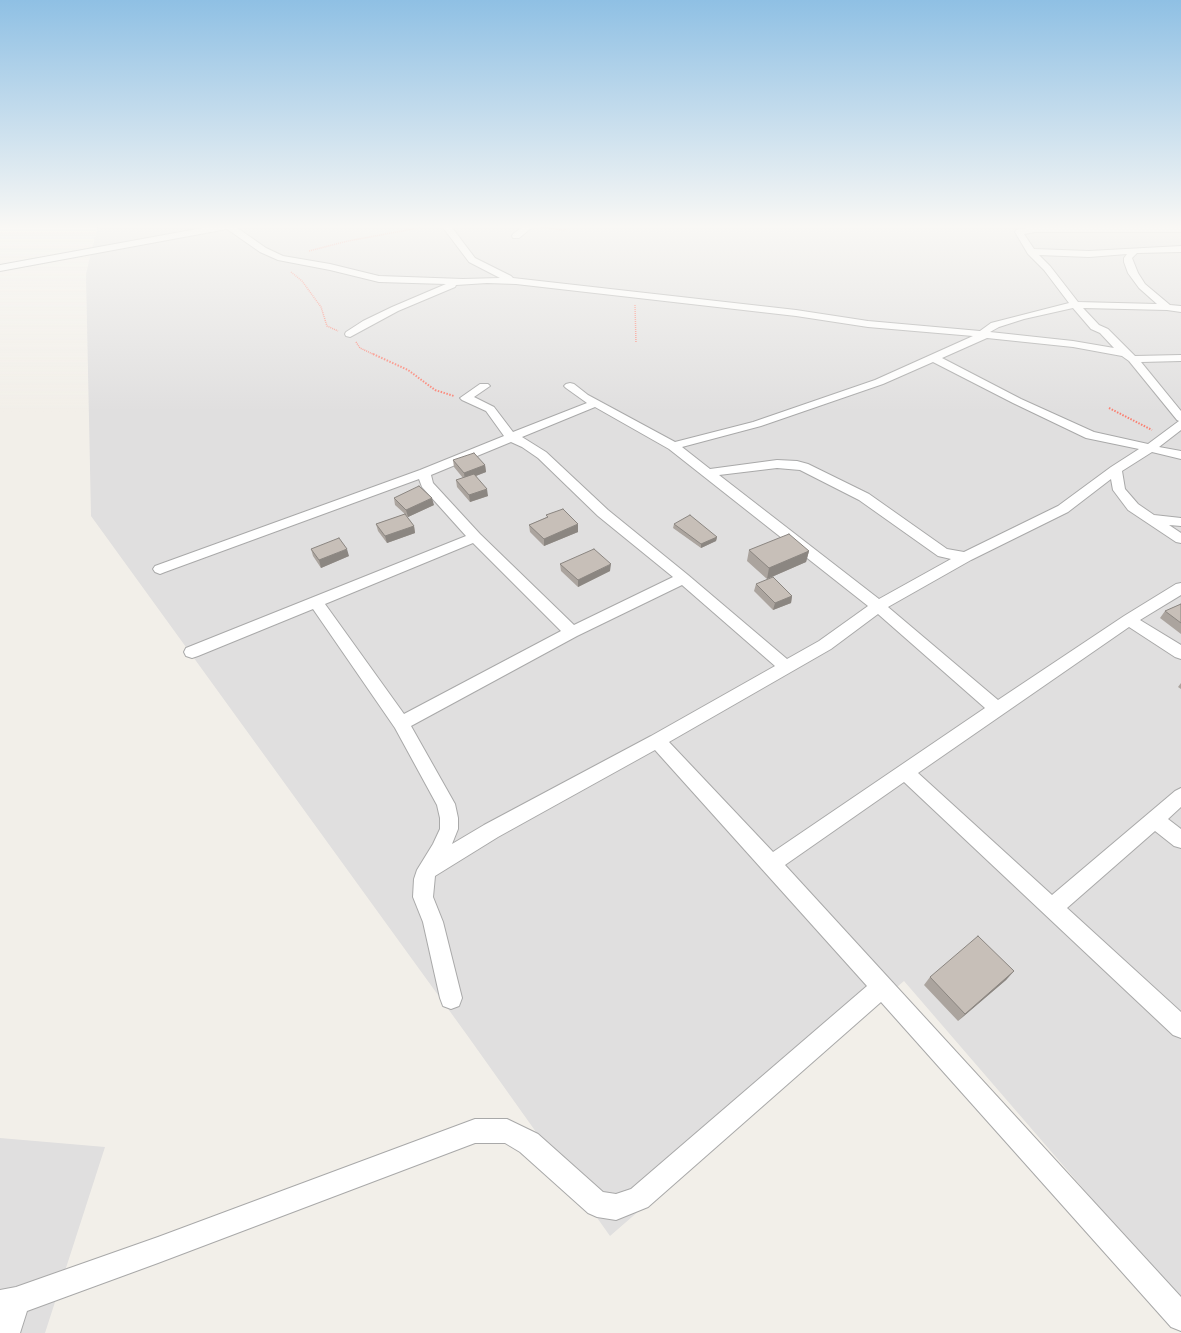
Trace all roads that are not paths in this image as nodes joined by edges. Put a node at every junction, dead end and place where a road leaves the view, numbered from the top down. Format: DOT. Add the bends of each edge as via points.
graph roads {
  1 [pos="448,287"];
  2 [pos="573,287"];
  3 [pos="1062,287"];
  4 [pos="1143,287"];
  5 [pos="1075,305"];
  6 [pos="1167,307"];
  7 [pos="1181,309"];
  8 [pos="350,334"];
  9 [pos="985,335"];
  10 [pos="1129,356"];
  11 [pos="933,358"];
  12 [pos="1181,358"];
  13 [pos="484,386"];
  14 [pos="570,386"];
  15 [pos="596,403"];
  16 [pos="1181,418"];
  17 [pos="1181,424"];
  18 [pos="513,438"];
  19 [pos="673,446"];
  20 [pos="1150,448"];
  21 [pos="1181,455"];
  22 [pos="1115,470"];
  23 [pos="424,472"];
  24 [pos="707,473"];
  25 [pos="1150,519"];
  26 [pos="1181,522"];
  27 [pos="475,537"];
  28 [pos="1181,539"];
  29 [pos="966,557"];
  30 [pos="160,568"];
  31 [pos="683,578"];
  32 [pos="1181,588"];
  33 [pos="316,602"];
  34 [pos="878,606"];
  35 [pos="1129,620"];
  36 [pos="572,632"];
  37 [pos="192,652"];
  38 [pos="1181,653"];
  39 [pos="786,667"];
  40 [pos="997,709"];
  41 [pos="401,723"];
  42 [pos="657,741"];
  43 [pos="905,772"];
  44 [pos="1181,796"];
  45 [pos="1155,820"];
  46 [pos="1181,840"];
  47 [pos="771,864"];
  48 [pos="427,870"];
  49 [pos="1052,908"];
  50 [pos="882,987"];
  51 [pos="451,998"];
  52 [pos="1181,1027"];
  53 [pos="8,1302"];
  54 [pos="1181,1317"];
  55 [pos="6,1333"];
  1 -- 8 [label="street" via="418,298"];
  2 -- 9 [label="street" via="796,313 868,324"];
  3 -- 5 [label="street"];
  4 -- 6 [label="street"];
  5 -- 6 [label="street"];
  5 -- 9 [label="street" via="1050,309 995,325 985,331"];
  5 -- 10 [label="street" via="1093,325 1104,331"];
  6 -- 7 [label="street"];
  9 -- 10 [label="street" via="1073,344"];
  9 -- 11 [label="street"];
  10 -- 12 [label="street"];
  10 -- 16 [label="street"];
  11 -- 19 [label="street" via="879,382 813,406"];
  11 -- 20 [label="street" via="1017,402 1090,435"];
  13 -- 18 [label="street" via="466,398 490,409"];
  14 -- 15 [label="street"];
  15 -- 18 [label="street"];
  15 -- 19 [label="street"];
  17 -- 20 [label="street"];
  18 -- 23 [label="street"];
  18 -- 31 [label="street" via="542,456 603,513"];
  19 -- 24 [label="street"];
  20 -- 21 [label="street"];
  20 -- 22 [label="street"];
  22 -- 25 [label="street" via="1120,490 1134,507"];
  22 -- 29 [label="street" via="1063,509"];
  23 -- 27 [label="street" via="427,484"];
  23 -- 30 [label="street"];
  24 -- 29 [label="street" via="777,464 804,467 864,497 943,553"];
  24 -- 34 [label="street"];
  25 -- 26 [label="street"];
  25 -- 28 [label="street"];
  27 -- 33 [label="street"];
  27 -- 36 [label="street"];
  29 -- 34 [label="street"];
  31 -- 36 [label="street"];
  31 -- 39 [label="street"];
  32 -- 35 [label="street"];
  33 -- 37 [label="street"];
  33 -- 41 [label="street"];
  34 -- 39 [label="street" via="825,645"];
  34 -- 40 [label="street"];
  35 -- 38 [label="street"];
  35 -- 40 [label="street"];
  36 -- 41 [label="street"];
  39 -- 42 [label="street"];
  40 -- 43 [label="street"];
  41 -- 48 [label="street" via="446,804 449,818 449,829 441,849"];
  42 -- 47 [label="street"];
  42 -- 48 [label="street" via="491,831"];
  43 -- 47 [label="street"];
  43 -- 49 [label="street"];
  44 -- 45 [label="street"];
  45 -- 46 [label="street"];
  45 -- 49 [label="street"];
  47 -- 50 [label="street"];
  48 -- 51 [label="street" via="424,897 433,922"];
  49 -- 52 [label="street"];
  50 -- 53 [label="street" via="639,1198 616,1207 597,1204 529,1143 507,1132 475,1131 158,1250"];
  50 -- 54 [label="street"];
  53 -- 55 [label="street"];
}
